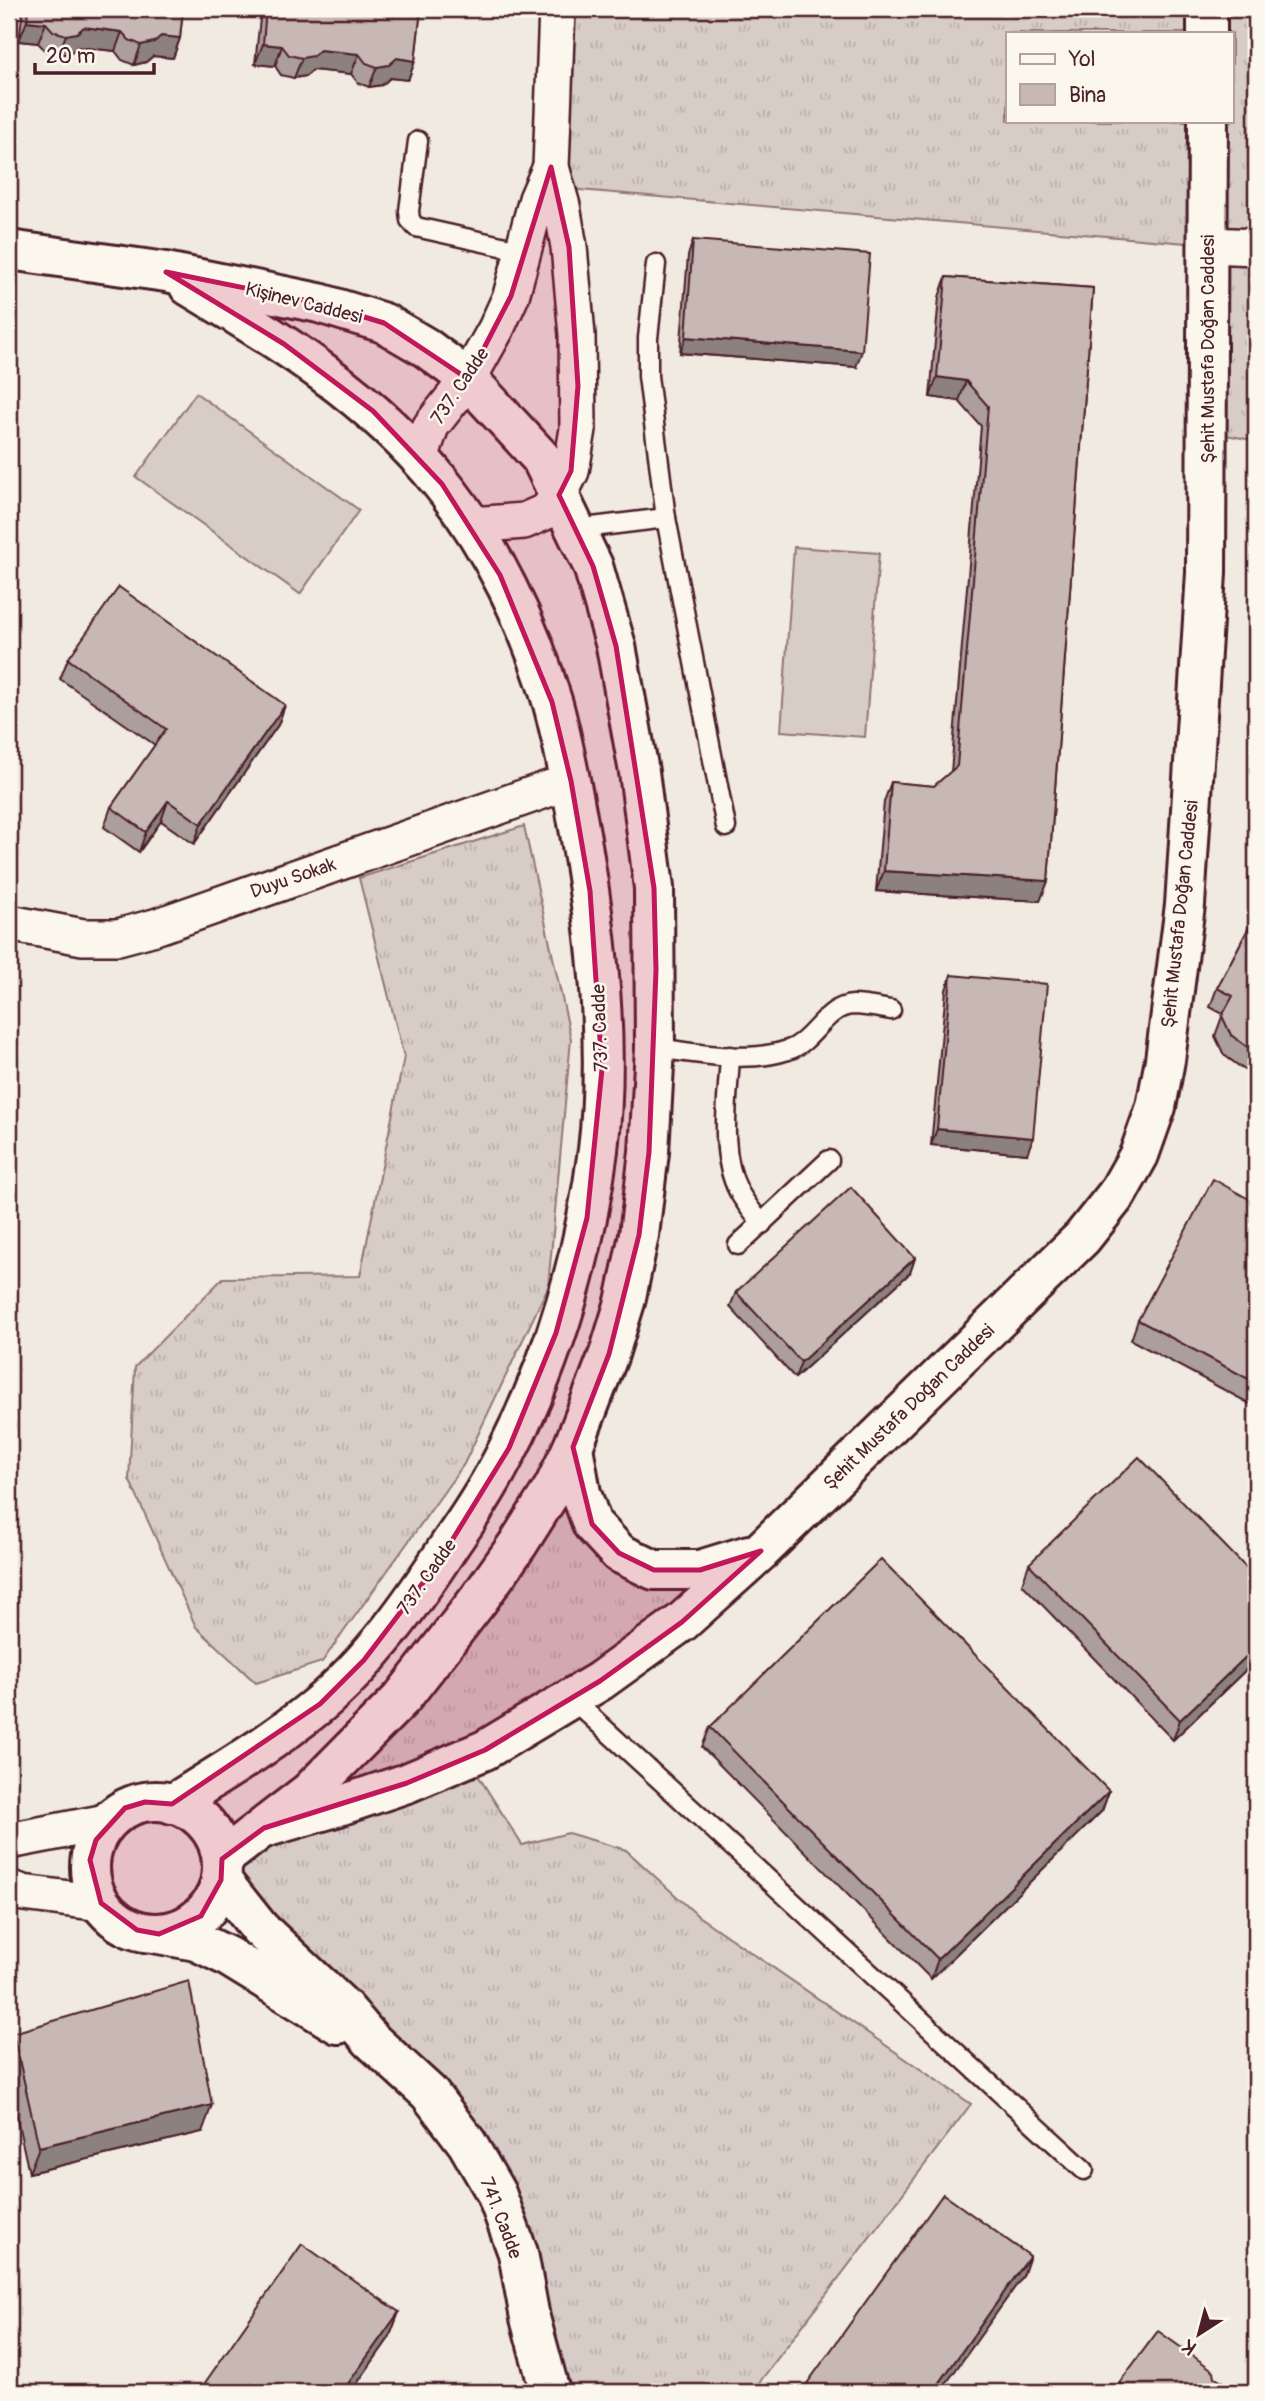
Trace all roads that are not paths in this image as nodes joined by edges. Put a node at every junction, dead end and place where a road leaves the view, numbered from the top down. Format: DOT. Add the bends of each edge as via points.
graph roads {
  1 [pos="557,9"];
  2 [pos="1207,9"];
  3 [pos="1207,32"];
  4 [pos="1208,122"];
  5 [pos="418,141"];
  6 [pos="551,167"];
  7 [pos="1209,245"];
  8 [pos="1256,247"];
  9 [pos="9,250"];
  10 [pos="524,251"];
  11 [pos="656,264"];
  12 [pos="166,272"];
  13 [pos="468,379"];
  14 [pos="420,458"];
  15 [pos="559,495"];
  16 [pos="666,518"];
  17 [pos="472,526"];
  18 [pos="576,529"];
  19 [pos="571,781"];
  20 [pos="726,827"];
  21 [pos="9,923"];
  22 [pos="891,1010"];
  23 [pos="655,1048"];
  24 [pos="730,1056"];
  25 [pos="829,1160"];
  26 [pos="762,1224"];
  27 [pos="738,1245"];
  28 [pos="573,1447"];
  29 [pos="761,1551"];
  30 [pos="572,1699"];
  31 [pos="172,1804"];
  32 [pos="107,1822"];
  33 [pos="264,1828"];
  34 [pos="9,1841"];
  35 [pos="222,1870"];
  36 [pos="9,1888"];
  37 [pos="101,1903"];
  38 [pos="159,1934"];
  39 [pos="371,2040"];
  40 [pos="1084,2170"];
  41 [pos="551,2392"];
  1 -- 6 [label="street, 737. Cadde"];
  2 -- 3 [label="street"];
  4 -- 7 [label="street, Şehit Mustafa Doğan Caddesi"];
  5 -- 10 [label="lane" via="409,211 415,227"];
  6 -- 10 [label="street, 737. Cadde" via="537,199"];
  6 -- 15 [label="street, 737. Cadde" via="569,247 578,386 578,429 571,471"];
  7 -- 8 [label="street"];
  7 -- 29 [label="street, Şehit Mustafa Doğan Caddesi" via="1206,573 1185,905 1156,1107 1139,1155 1117,1194 1082,1238"];
  9 -- 12 [label="street, Kişinev Caddesi"];
  10 -- 13 [label="street, 737. Cadde" via="511,296"];
  11 -- 16 [label="lane" via="649,376"];
  12 -- 13 [label="street, Kişinev Caddesi" via="319,303 384,323"];
  12 -- 14 [label="street, Kişinev Caddesi" via="284,344 373,411"];
  13 -- 14 [label="street, 737. Cadde" via="431,426"];
  13 -- 15 [label="street, Kişinev Caddesi" via="541,458"];
  14 -- 17 [label="street, 737. Cadde"];
  15 -- 17 [label="street" via="547,511 524,521"];
  15 -- 18 [label="street"];
  16 -- 18 [label="lane"];
  16 -- 20 [label="lane"];
  17 -- 19 [label="street, 737. Cadde" via="529,638 552,702"];
  18 -- 23 [label="street" via="593,566 616,646 639,772 654,888"];
  19 -- 21 [label="street, Duyu Sokak" via="117,937 83,937"];
  19 -- 31 [label="street, 737. Cadde" via="590,891 600,998 600,1121 587,1218 539,1380 479,1501 364,1660 320,1704 269,1743"];
  22 -- 24 [label="lane" via="845,1006 790,1050 758,1057"];
  23 -- 24 [label="lane"];
  23 -- 28 [label="street" via="639,1235 609,1354"];
  24 -- 26 [label="lane" via="729,1165 739,1193"];
  25 -- 26 [label="lane"];
  26 -- 27 [label="lane"];
  28 -- 29 [label="street, Şehit Mustafa Doğan Caddesi" via="592,1524 619,1553 654,1570 700,1570"];
  28 -- 33 [label="street" via="518,1544 442,1649 358,1745"];
  29 -- 30 [label="street, Şehit Mustafa Doğan Caddesi" via="682,1622"];
  30 -- 33 [label="street, Şehit Mustafa Doğan Caddesi" via="485,1750 407,1783"];
  30 -- 40 [label="lane"];
  31 -- 32 [label="street" via="145,1802 125,1808"];
  31 -- 35 [label="street" via="204,1821 216,1838"];
  32 -- 34 [label="street"];
  32 -- 37 [label="street" via="90,1860 92,1882"];
  33 -- 35 [label="street"];
  35 -- 38 [label="street" via="214,1900 201,1916"];
  35 -- 39 [label="street, 741. Cadde" via="260,1930 344,2008"];
  36 -- 37 [label="street"];
  37 -- 38 [label="street" via="117,1920"];
  38 -- 39 [label="street, 741. Cadde" via="196,1941 227,1956"];
  39 -- 41 [label="street, 741. Cadde" via="429,2093 467,2143 496,2193 518,2253"];
}
